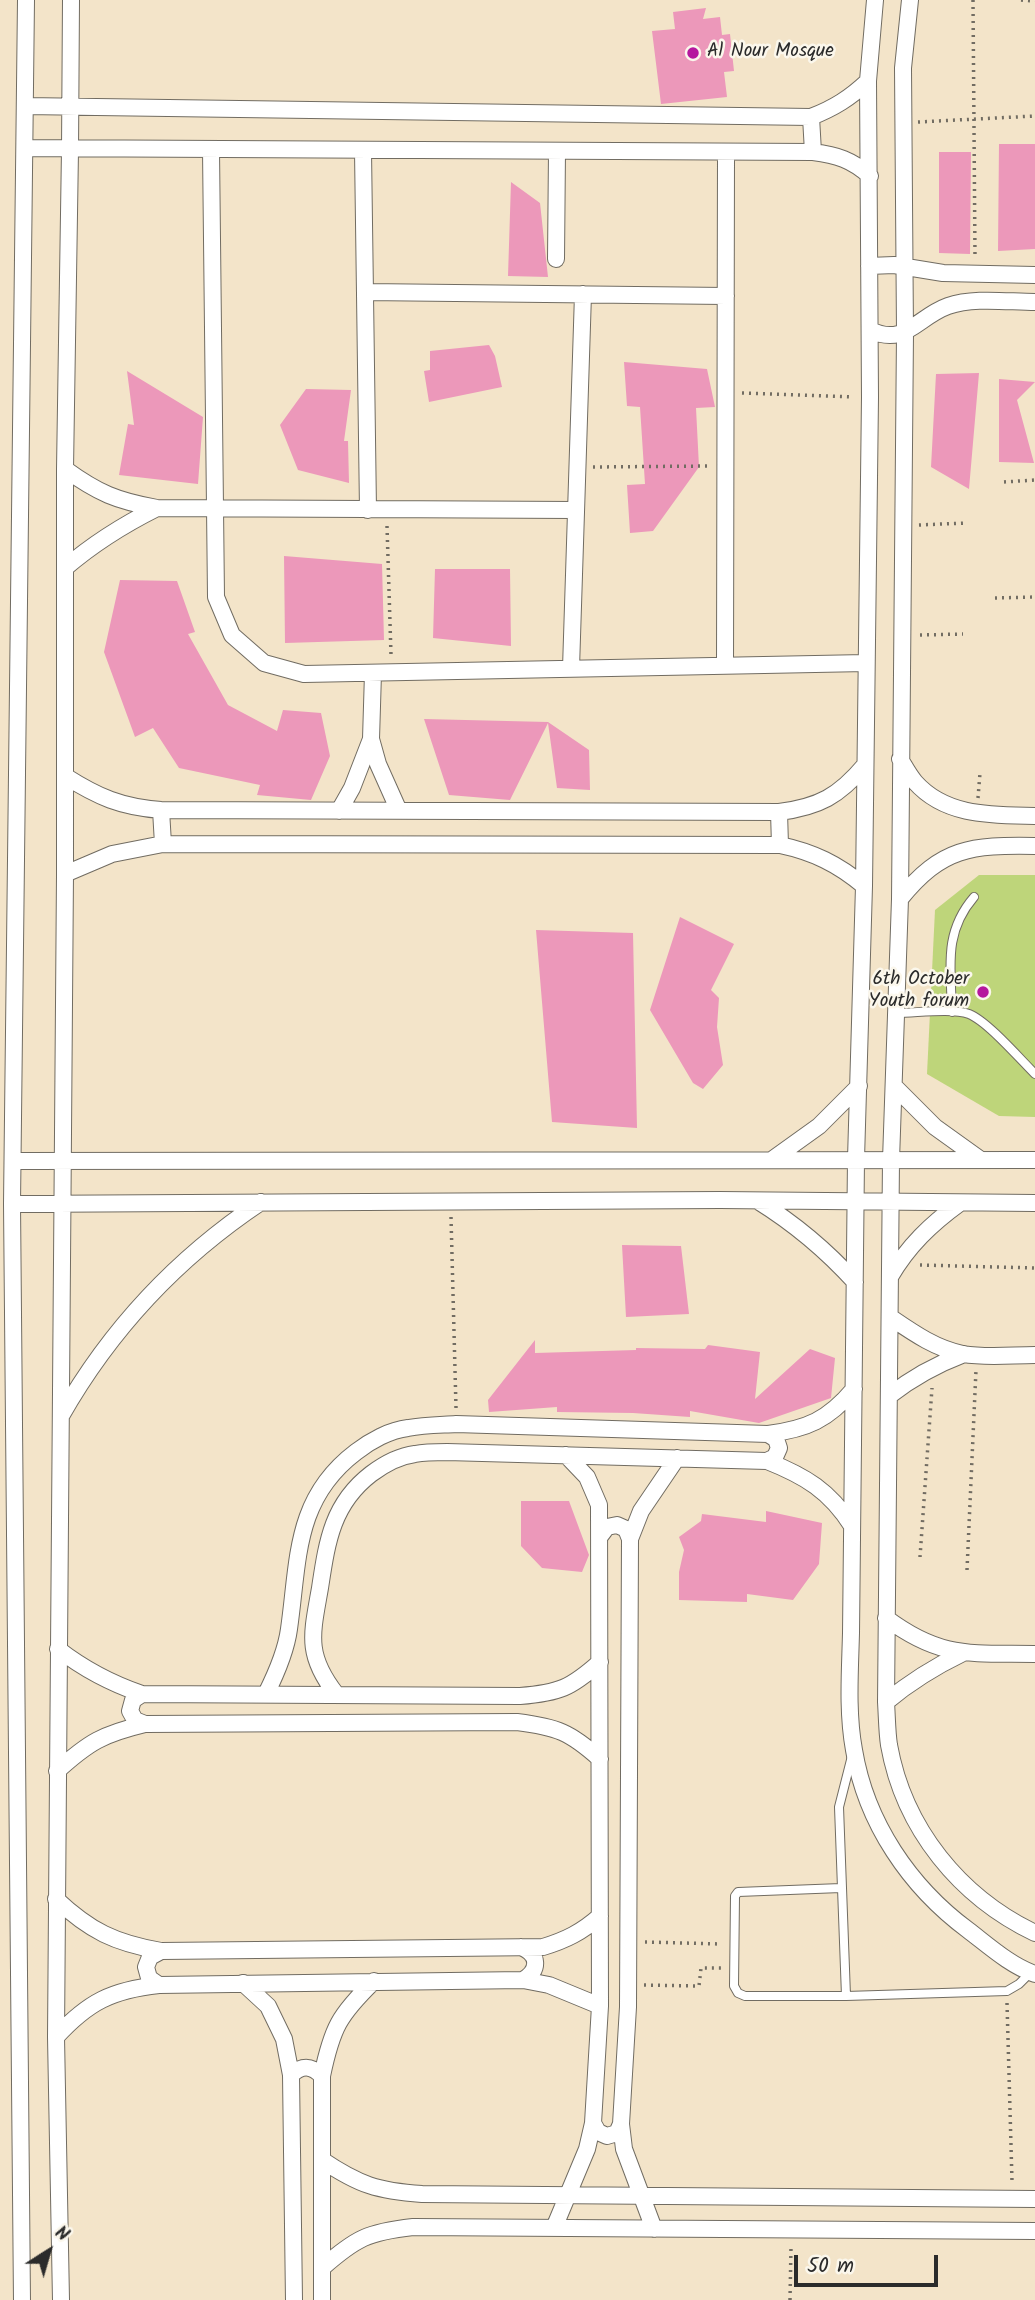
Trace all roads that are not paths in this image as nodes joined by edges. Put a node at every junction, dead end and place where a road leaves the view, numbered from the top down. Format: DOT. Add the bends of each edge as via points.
graph roads {
  1 [pos="26,0"];
  2 [pos="71,0"];
  3 [pos="875,0"];
  4 [pos="910,0"];
  5 [pos="868,81"];
  6 [pos="25,106"];
  7 [pos="71,108"];
  8 [pos="811,117"];
  9 [pos="26,148"];
  10 [pos="71,150"];
  11 [pos="211,150"];
  12 [pos="363,150"];
  13 [pos="557,151"];
  14 [pos="726,152"];
  15 [pos="814,152"];
  16 [pos="870,176"];
  17 [pos="556,260"];
  18 [pos="869,266"];
  19 [pos="905,266"];
  20 [pos="1035,275"];
  21 [pos="365,292"];
  22 [pos="583,294"];
  23 [pos="726,296"];
  24 [pos="1035,303"];
  25 [pos="870,330"];
  26 [pos="905,333"];
  27 [pos="65,470"];
  28 [pos="157,508"];
  29 [pos="215,509"];
  30 [pos="368,510"];
  31 [pos="576,510"];
  32 [pos="65,568"];
  33 [pos="866,663"];
  34 [pos="725,665"];
  35 [pos="571,668"];
  36 [pos="373,673"];
  37 [pos="371,740"];
  38 [pos="900,759"];
  39 [pos="865,765"];
  40 [pos="65,776"];
  41 [pos="161,810"];
  42 [pos="340,811"];
  43 [pos="399,811"];
  44 [pos="779,812"];
  45 [pos="1035,816"];
  46 [pos="163,844"];
  47 [pos="780,845"];
  48 [pos="1035,846"];
  49 [pos="65,874"];
  50 [pos="864,886"];
  51 [pos="974,897"];
  52 [pos="900,899"];
  53 [pos="953,1012"];
  54 [pos="897,1013"];
  55 [pos="1035,1074"];
  56 [pos="859,1086"];
  57 [pos="895,1087"];
  58 [pos="773,1159"];
  59 [pos="856,1159"];
  60 [pos="891,1160"];
  61 [pos="981,1160"];
  62 [pos="1035,1160"];
  63 [pos="13,1161"];
  64 [pos="61,1161"];
  65 [pos="756,1200"];
  66 [pos="856,1200"];
  67 [pos="891,1201"];
  68 [pos="261,1202"];
  69 [pos="61,1203"];
  70 [pos="960,1203"];
  71 [pos="1035,1203"];
  72 [pos="12,1204"];
  73 [pos="894,1271"];
  74 [pos="855,1282"];
  75 [pos="890,1317"];
  76 [pos="970,1354"];
  77 [pos="1035,1355"];
  78 [pos="854,1389"];
  79 [pos="889,1396"];
  80 [pos="60,1418"];
  81 [pos="768,1434"];
  82 [pos="566,1455"];
  83 [pos="677,1458"];
  84 [pos="767,1461"];
  85 [pos="852,1526"];
  86 [pos="601,1535"];
  87 [pos="630,1539"];
  88 [pos="291,1607"];
  89 [pos="316,1612"];
  90 [pos="886,1618"];
  91 [pos="58,1649"];
  92 [pos="963,1653"];
  93 [pos="1035,1654"];
  94 [pos="600,1662"];
  95 [pos="142,1693"];
  96 [pos="266,1694"];
  97 [pos="336,1694"];
  98 [pos="520,1696"];
  99 [pos="886,1703"];
  100 [pos="517,1722"];
  101 [pos="145,1724"];
  102 [pos="854,1751"];
  103 [pos="600,1759"];
  104 [pos="57,1771"];
  105 [pos="841,1888"];
  106 [pos="56,1899"];
  107 [pos="600,1916"];
  108 [pos="1035,1933"];
  109 [pos="521,1947"];
  110 [pos="161,1951"];
  111 [pos="1032,1973"];
  112 [pos="523,1980"];
  113 [pos="374,1981"];
  114 [pos="243,1983"];
  115 [pos="159,1985"];
  116 [pos="846,1996"];
  117 [pos="600,2006"];
  118 [pos="55,2037"];
  119 [pos="291,2076"];
  120 [pos="322,2076"];
  121 [pos="593,2123"];
  122 [pos="621,2124"];
  123 [pos="322,2160"];
  124 [pos="641,2195"];
  125 [pos="566,2196"];
  126 [pos="1035,2199"];
  127 [pos="554,2228"];
  128 [pos="654,2229"];
  129 [pos="1035,2231"];
  130 [pos="322,2268"];
  131 [pos="294,2292"];
  132 [pos="322,2293"];
  133 [pos="22,2300"];
  134 [pos="61,2300"];
  1 -- 6 [label="street"];
  2 -- 7 [label="street"];
  3 -- 5 [label="street"];
  4 -- 19 [label="street" via="903,68"];
  5 -- 8 [label="street" via="842,103"];
  5 -- 16 [label="street"];
  6 -- 7 [label="street"];
  6 -- 9 [label="street"];
  7 -- 8 [label="street"];
  7 -- 10 [label="street"];
  8 -- 15 [label="street"];
  9 -- 10 [label="street"];
  9 -- 63 [label="street"];
  10 -- 11 [label="street"];
  10 -- 27 [label="street"];
  11 -- 12 [label="street"];
  11 -- 29 [label="street"];
  12 -- 13 [label="street"];
  12 -- 21 [label="street"];
  13 -- 14 [label="street"];
  13 -- 17 [label="street"];
  14 -- 15 [label="street"];
  14 -- 23 [label="street"];
  15 -- 16 [label="street" via="837,155"];
  16 -- 18 [label="street"];
  18 -- 19 [label="street"];
  18 -- 25 [label="street"];
  19 -- 20 [label="street" via="943,273"];
  19 -- 26 [label="street"];
  21 -- 22 [label="street"];
  21 -- 30 [label="street"];
  22 -- 23 [label="street"];
  22 -- 31 [label="street"];
  23 -- 34 [label="street"];
  24 -- 26 [label="street" via="950,305"];
  25 -- 26 [label="street" via="887,336"];
  25 -- 33 [label="street"];
  26 -- 38 [label="street"];
  27 -- 28 [label="street" via="92,489 123,502"];
  27 -- 32 [label="street"];
  28 -- 29 [label="street"];
  28 -- 32 [label="street" via="93,544"];
  29 -- 30 [label="street"];
  29 -- 36 [label="street" via="216,597 232,635 264,663 304,674"];
  30 -- 31 [label="street"];
  31 -- 35 [label="street"];
  32 -- 40 [label="street"];
  33 -- 34 [label="street"];
  33 -- 39 [label="street"];
  34 -- 35 [label="street"];
  35 -- 36 [label="street"];
  36 -- 37 [label="street"];
  37 -- 42 [label="street"];
  37 -- 43 [label="street"];
  38 -- 45 [label="street" via="916,783 939,801 966,812"];
  38 -- 52 [label="street"];
  39 -- 44 [label="street" via="828,799 804,809"];
  39 -- 50 [label="street"];
  40 -- 41 [label="street" via="111,802"];
  40 -- 49 [label="street"];
  41 -- 42 [label="street"];
  41 -- 46 [label="street"];
  42 -- 43 [label="street"];
  43 -- 44 [label="street"];
  44 -- 47 [label="street"];
  46 -- 47 [label="street"];
  46 -- 49 [label="street" via="112,854"];
  47 -- 50 [label="street" via="825,859"];
  48 -- 52 [label="street" via="968,849 941,859"];
  49 -- 64 [label="street"];
  50 -- 56 [label="street"];
  51 -- 53 [label="lane" via="963,910 951,943"];
  52 -- 54 [label="street"];
  53 -- 54 [label="lane"];
  53 -- 55 [label="lane" via="977,1018"];
  54 -- 57 [label="street"];
  56 -- 58 [label="street" via="819,1126"];
  56 -- 59 [label="street"];
  57 -- 60 [label="street"];
  57 -- 61 [label="street" via="935,1127"];
  58 -- 59 [label="street"];
  58 -- 64 [label="street"];
  59 -- 60 [label="street"];
  59 -- 66 [label="street"];
  60 -- 61 [label="street"];
  60 -- 67 [label="street"];
  61 -- 62 [label="street"];
  63 -- 64 [label="street"];
  63 -- 72 [label="street"];
  64 -- 69 [label="street"];
  65 -- 66 [label="street"];
  65 -- 68 [label="street"];
  65 -- 74 [label="street" via="809,1236"];
  66 -- 67 [label="street"];
  66 -- 74 [label="street"];
  67 -- 70 [label="street"];
  67 -- 73 [label="street"];
  68 -- 69 [label="street"];
  68 -- 80 [label="street" via="182,1261 135,1309 94,1361"];
  69 -- 72 [label="street"];
  69 -- 80 [label="street"];
  70 -- 71 [label="street"];
  70 -- 73 [label="street" via="915,1241"];
  72 -- 133 [label="street"];
  73 -- 75 [label="street"];
  74 -- 78 [label="street"];
  75 -- 76 [label="street" via="937,1345"];
  75 -- 79 [label="street"];
  76 -- 77 [label="street"];
  76 -- 79 [label="street" via="934,1365"];
  78 -- 81 [label="street" via="838,1408 817,1422"];
  78 -- 85 [label="street"];
  79 -- 90 [label="street"];
  80 -- 91 [label="street"];
  81 -- 84 [label="street" via="779,1448"];
  81 -- 88 [label="street" via="456,1424 406,1428 369,1442 337,1466 314,1498 301,1536"];
  82 -- 83 [label="street"];
  82 -- 86 [label="street" via="587,1478 599,1505"];
  82 -- 89 [label="street" via="447,1452 414,1454 383,1465 357,1485 338,1511 327,1542"];
  83 -- 84 [label="street"];
  83 -- 87 [label="street" via="641,1511"];
  84 -- 85 [label="street" via="816,1485 839,1505"];
  85 -- 102 [label="street" via="850,1706"];
  86 -- 87 [label="street" via="607,1527 617,1525 626,1529"];
  86 -- 94 [label="street"];
  87 -- 122 [label="street" via="629,1941"];
  88 -- 89 [label="street" via="297,1621 305,1623"];
  88 -- 96 [label="street" via="284,1652"];
  89 -- 97 [label="street" via="314,1656 322,1677"];
  90 -- 92 [label="street" via="935,1647"];
  90 -- 99 [label="street"];
  91 -- 95 [label="street" via="112,1684"];
  91 -- 104 [label="street"];
  92 -- 93 [label="street"];
  92 -- 99 [label="street" via="927,1672"];
  94 -- 98 [label="street" via="577,1682 550,1694"];
  94 -- 103 [label="street"];
  95 -- 96 [label="street"];
  95 -- 101 [label="street" via="133,1700 130,1711 135,1720"];
  96 -- 97 [label="street"];
  97 -- 98 [label="street"];
  98 -- 100 [label="street" via="528,1701 530,1710 526,1719"];
  99 -- 108 [label="street" via="889,1745 900,1787 919,1828 944,1864 975,1896"];
  100 -- 101 [label="street"];
  100 -- 103 [label="street" via="548,1726 577,1738"];
  101 -- 104 [label="street" via="112,1732 82,1748"];
  102 -- 105 [label="lane" via="839,1807"];
  102 -- 111 [label="street" via="866,1798 911,1877 942,1910"];
  103 -- 107 [label="street"];
  104 -- 106 [label="street"];
  105 -- 116 [label="lane"];
  105 -- 116 [label="lane" via="738,1892 734,1986 745,1996"];
  106 -- 110 [label="street" via="103,1936"];
  106 -- 118 [label="street"];
  107 -- 109 [label="street" via="564,1941"];
  107 -- 117 [label="street"];
  109 -- 110 [label="street"];
  109 -- 112 [label="street" via="535,1958 536,1967"];
  110 -- 115 [label="street" via="150,1956 146,1967 149,1978"];
  111 -- 116 [label="lane" via="1007,1991"];
  112 -- 113 [label="street"];
  112 -- 117 [label="street"];
  113 -- 114 [label="street"];
  113 -- 120 [label="street" via="348,2007 330,2039"];
  114 -- 115 [label="street"];
  114 -- 119 [label="street" via="268,2006 284,2039"];
  115 -- 118 [label="street" via="129,1988 101,1999 76,2015"];
  117 -- 121 [label="street"];
  118 -- 134 [label="street"];
  119 -- 120 [label="street" via="306,2067"];
  119 -- 131 [label="street"];
  120 -- 123 [label="street"];
  121 -- 122 [label="street" via="607,2136 617,2133"];
  121 -- 125 [label="street"];
  122 -- 124 [label="street" via="624,2149"];
  123 -- 125 [label="street" via="352,2180 386,2192"];
  123 -- 130 [label="street"];
  124 -- 125 [label="street"];
  124 -- 126 [label="street"];
  124 -- 128 [label="street"];
  125 -- 127 [label="street"];
  127 -- 128 [label="street"];
  127 -- 130 [label="street" via="379,2231 348,2245"];
  128 -- 129 [label="street"];
  130 -- 132 [label="street"];
  131 -- 132 [label="street" via="308,2297"];
}
